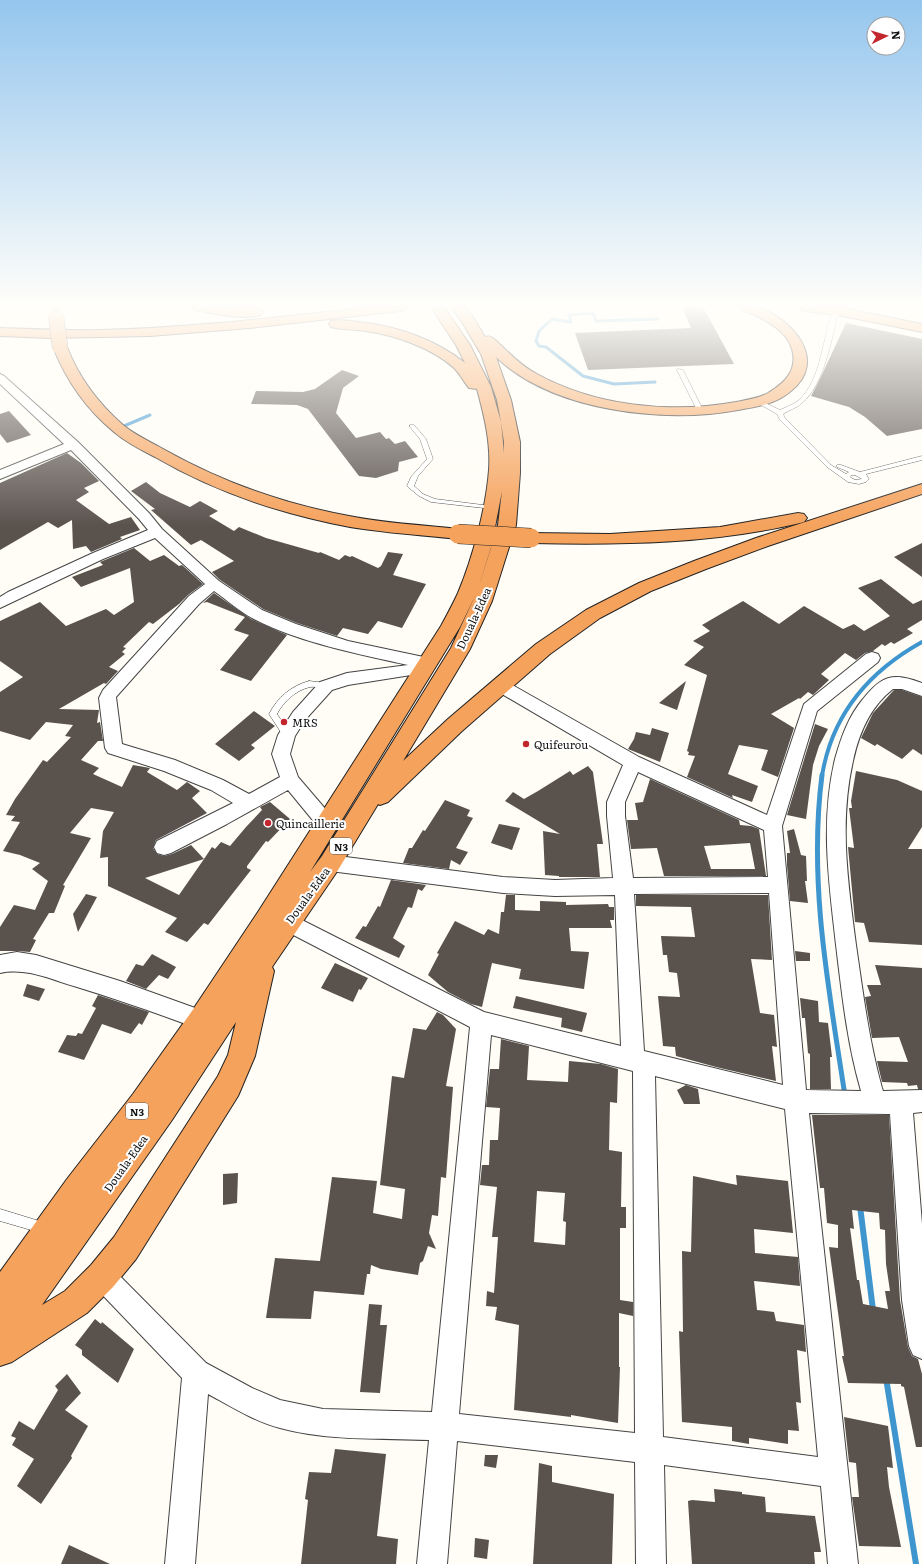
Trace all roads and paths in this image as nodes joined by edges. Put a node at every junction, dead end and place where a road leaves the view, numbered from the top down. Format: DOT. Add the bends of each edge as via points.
graph roads {
  1 [pos="2,380"];
  2 [pos="75,380"];
  3 [pos="470,380"];
  4 [pos="480,380"];
  5 [pos="498,380"];
  6 [pos="538,380"];
  7 [pos="685,380"];
  8 [pos="793,380"];
  9 [pos="814,380"];
  10 [pos="757,401"];
  11 [pos="700,410"];
  12 [pos="780,413"];
  13 [pos="412,426"];
  14 [pos="73,445"];
  15 [pos="922,458"];
  16 [pos="922,463"];
  17 [pos="0,474"];
  18 [pos="857,475"];
  19 [pos="922,489"];
  20 [pos="899,497"];
  21 [pos="491,506"];
  22 [pos="157,532"];
  23 [pos="214,584"];
  24 [pos="0,603"];
  25 [pos="872,658"];
  26 [pos="426,665"];
  27 [pos="326,686"];
  28 [pos="501,686"];
  29 [pos="922,690"];
  30 [pos="287,735"];
  31 [pos="633,762"];
  32 [pos="290,780"];
  33 [pos="250,803"];
  34 [pos="360,815"];
  35 [pos="327,824"];
  36 [pos="773,826"];
  37 [pos="164,847"];
  38 [pos="330,863"];
  39 [pos="778,885"];
  40 [pos="624,886"];
  41 [pos="287,922"];
  42 [pos="264,958"];
  43 [pos="0,964"];
  44 [pos="201,1020"];
  45 [pos="481,1022"];
  46 [pos="639,1061"];
  47 [pos="806,1101"];
  48 [pos="869,1102"];
  49 [pos="911,1102"];
  50 [pos="0,1215"];
  51 [pos="50,1229"];
  52 [pos="102,1276"];
  53 [pos="0,1298"];
  54 [pos="0,1333"];
  55 [pos="922,1346"];
  56 [pos="0,1350"];
  57 [pos="196,1372"];
  58 [pos="444,1426"];
  59 [pos="649,1449"];
  60 [pos="834,1473"];
  61 [pos="180,1564"];
  62 [pos="432,1564"];
  63 [pos="650,1564"];
  64 [pos="843,1564"];
  1 -- 14 [label="street"];
  2 -- 20 [label="highway, bridge" via="120,430 173,462 208,479 250,496 316,514 379,526 458,534 610,539 720,532"];
  3 -- 21 [label="highway" via="477,389 485,414 490,442"];
  4 -- 21 [label="highway, Douala-Edea / N3" via="493,422 496,448"];
  5 -- 34 [label="highway, Douala-Edea / N3" via="507,411 512,442 512,473 507,525 497,560 483,601 460,649"];
  6 -- 11 [label="highway" via="585,398 631,408"];
  7 -- 11 [label="lane"];
  8 -- 10 [label="highway" via="790,385 769,398"];
  9 -- 12 [label="lane" via="801,401"];
  10 -- 11 [label="highway" via="731,408"];
  10 -- 12 [label="lane"];
  12 -- 18 [label="lane" via="795,433 823,459"];
  13 -- 21 [label="lane" via="423,439 430,459 412,479 410,486 433,501"];
  14 -- 17 [label="street"];
  14 -- 22 [label="street"];
  15 -- 18 [label="lane"];
  16 -- 18 [label="lane"];
  19 -- 20 [label="highway"];
  20 -- 28 [label="highway" via="762,542 645,587 593,614 543,649"];
  21 -- 26 [label="highway, Douala-Edea / N3" via="482,548 467,594"];
  22 -- 23 [label="street"];
  22 -- 24 [label="street" via="98,556"];
  23 -- 26 [label="street" via="257,614 290,628 347,646"];
  23 -- 33 [label="street" via="194,600 109,694 107,698 112,744 120,751 168,764 217,785"];
  25 -- 36 [label="street" via="810,708"];
  26 -- 27 [label="street" via="347,679"];
  26 -- 35 [label="highway, Douala-Edea / N3"];
  27 -- 30 [label="street" via="298,716"];
  27 -- 30 [label="lane" via="305,685 276,706 273,714"];
  28 -- 31 [label="street"];
  28 -- 34 [label="highway" via="455,724"];
  29 -- 48 [label="street" via="895,681 888,682 864,709 852,731 836,799 834,833 838,888"];
  30 -- 32 [label="street" via="281,754"];
  31 -- 36 [label="street"];
  31 -- 40 [label="street" via="616,802"];
  32 -- 33 [label="street"];
  32 -- 35 [label="street"];
  33 -- 37 [label="street"];
  34 -- 38 [label="highway, Douala-Edea / N3"];
  35 -- 44 [label="highway, Douala-Edea / N3"];
  36 -- 39 [label="street"];
  38 -- 40 [label="street" via="531,887"];
  38 -- 41 [label="highway, Douala-Edea / N3"];
  39 -- 40 [label="street"];
  39 -- 47 [label="street"];
  40 -- 46 [label="street"];
  41 -- 42 [label="highway, Douala-Edea / N3"];
  41 -- 45 [label="street"];
  42 -- 52 [label="highway" via="241,1056 228,1086 125,1248"];
  42 -- 54 [label="highway, Douala-Edea / N3" via="162,1110 40,1282"];
  43 -- 44 [label="street" via="26,963 134,994"];
  44 -- 51 [label="highway, Douala-Edea / N3" via="143,1104"];
  45 -- 46 [label="street"];
  45 -- 58 [label="street"];
  46 -- 47 [label="street"];
  46 -- 59 [label="street"];
  47 -- 48 [label="street"];
  47 -- 60 [label="street"];
  48 -- 49 [label="street"];
  49 -- 55 [label="street" via="915,1300"];
  50 -- 51 [label="lane"];
  51 -- 53 [label="highway, Douala-Edea / N3"];
  52 -- 56 [label="highway" via="76,1302"];
  52 -- 57 [label="street"];
  57 -- 58 [label="street" via="242,1398 279,1414 323,1423"];
  57 -- 61 [label="street"];
  58 -- 59 [label="street"];
  58 -- 62 [label="street"];
  59 -- 60 [label="street"];
  59 -- 63 [label="street"];
  60 -- 64 [label="street"];
}
